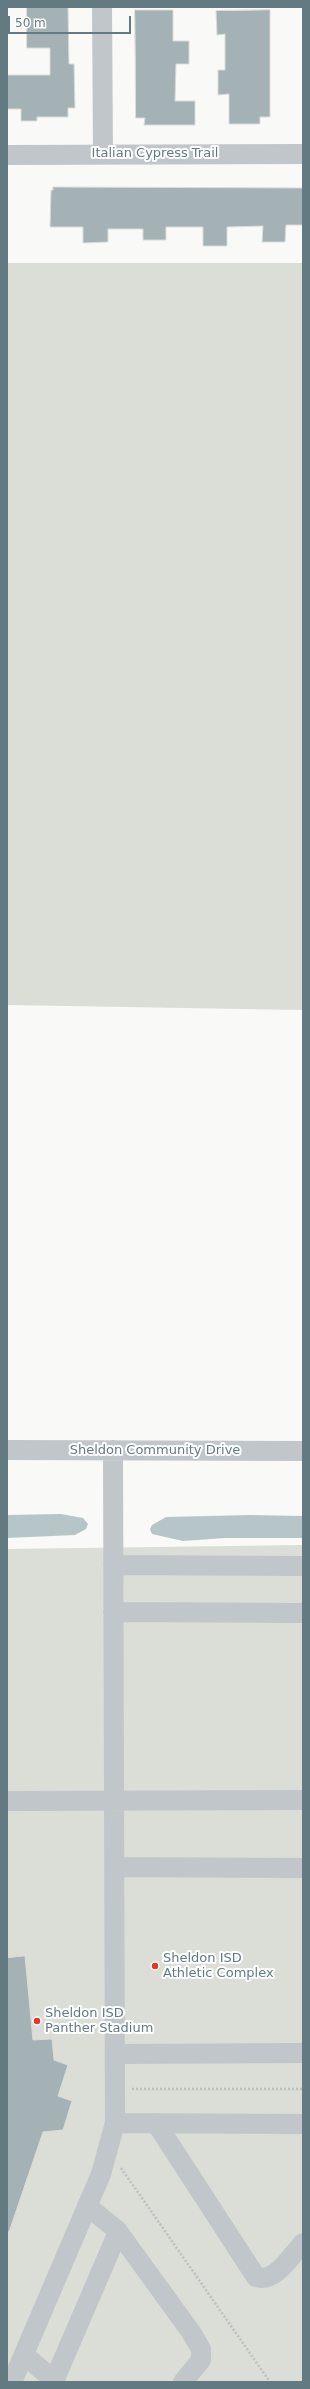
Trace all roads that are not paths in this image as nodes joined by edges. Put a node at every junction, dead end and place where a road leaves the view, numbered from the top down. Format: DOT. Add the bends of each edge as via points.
graph roads {
  1 [pos="102,7"];
  2 [pos="103,154"];
  3 [pos="303,154"];
  4 [pos="7,155"];
  5 [pos="7,1450"];
  6 [pos="113,1450"];
  7 [pos="303,1451"];
  8 [pos="113,1566"];
  9 [pos="303,1566"];
  10 [pos="113,1612"];
  11 [pos="303,1613"];
  12 [pos="303,1800"];
  13 [pos="7,1801"];
  14 [pos="114,1801"];
  15 [pos="114,1867"];
  16 [pos="303,1868"];
  17 [pos="303,2053"];
  18 [pos="115,2054"];
  19 [pos="116,2123"];
  20 [pos="156,2123"];
  21 [pos="303,2124"];
  22 [pos="87,2206"];
  23 [pos="118,2232"];
  24 [pos="303,2243"];
  25 [pos="17,2356"];
  26 [pos="12,2382"];
  27 [pos="55,2382"];
  28 [pos="183,2382"];
  1 -- 2 [label="street"];
  2 -- 3 [label="street, Italian Cypress Trail"];
  2 -- 4 [label="street, Italian Cypress Trail"];
  5 -- 6 [label="street, Sheldon Community Drive"];
  6 -- 7 [label="street, Sheldon Community Drive"];
  6 -- 8 [label="street"];
  8 -- 9 [label="street"];
  8 -- 10 [label="street"];
  10 -- 11 [label="street"];
  10 -- 14 [label="street"];
  12 -- 14 [label="street"];
  13 -- 14 [label="street"];
  14 -- 15 [label="street"];
  15 -- 16 [label="street"];
  15 -- 18 [label="street"];
  17 -- 18 [label="street"];
  18 -- 19 [label="street"];
  19 -- 20 [label="street"];
  19 -- 22 [label="street" via="101,2174"];
  20 -- 21 [label="street"];
  20 -- 24 [label="street" via="256,2277 264,2279 272,2276"];
  22 -- 23 [label="street"];
  22 -- 25 [label="street"];
  23 -- 27 [label="street"];
  23 -- 28 [label="street" via="201,2349 201,2360"];
  25 -- 26 [label="street"];
  25 -- 27 [label="street"];
}
